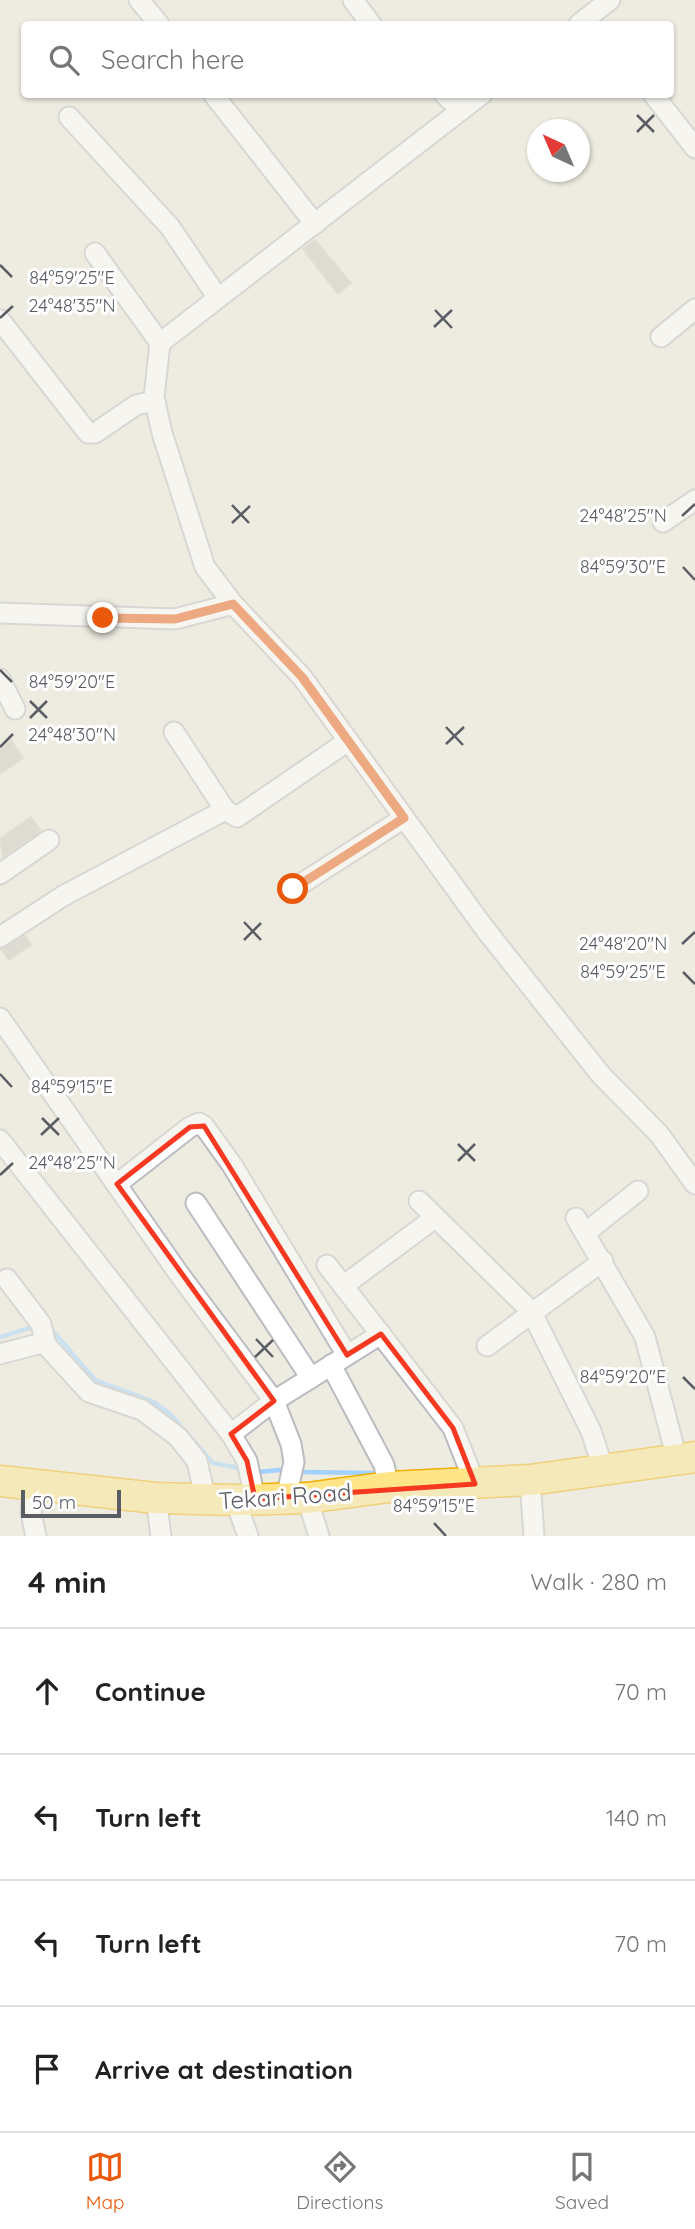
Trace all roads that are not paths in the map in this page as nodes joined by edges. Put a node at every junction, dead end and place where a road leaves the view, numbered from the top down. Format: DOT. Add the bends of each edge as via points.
graph roads {
  1 [pos="139,0"];
  2 [pos="353,0"];
  3 [pos="610,0"];
  4 [pos="156,21"];
  5 [pos="369,21"];
  6 [pos="590,21"];
  7 [pos="216,98"];
  8 [pos="448,98"];
  9 [pos="477,98"];
  10 [pos="656,98"];
  11 [pos="461,110"];
  12 [pos="69,117"];
  13 [pos="695,148"];
  14 [pos="315,224"];
  15 [pos="95,254"];
  16 [pos="218,298"];
  17 [pos="695,309"];
  18 [pos="0,320"];
  19 [pos="661,337"];
  20 [pos="160,343"];
  21 [pos="155,401"];
  22 [pos="695,500"];
  23 [pos="663,522"];
  24 [pos="233,604"];
  25 [pos="0,612"];
  26 [pos="0,679"];
  27 [pos="15,709"];
  28 [pos="174,732"];
  29 [pos="348,741"];
  30 [pos="225,810"];
  31 [pos="404,818"];
  32 [pos="49,840"];
  33 [pos="0,874"];
  34 [pos="293,889"];
  35 [pos="0,937"];
  36 [pos="0,1018"];
  37 [pos="0,1140"];
  38 [pos="117,1184"];
  39 [pos="695,1184"];
  40 [pos="638,1191"];
  41 [pos="419,1201"];
  42 [pos="196,1203"];
  43 [pos="428,1223"];
  44 [pos="603,1261"];
  45 [pos="327,1265"];
  46 [pos="7,1279"];
  47 [pos="343,1286"];
  48 [pos="531,1311"];
  49 [pos="381,1334"];
  50 [pos="46,1345"];
  51 [pos="487,1346"];
  52 [pos="0,1354"];
  53 [pos="339,1360"];
  54 [pos="311,1378"];
  55 [pos="274,1401"];
  56 [pos="231,1434"];
  57 [pos="686,1458"];
  58 [pos="604,1471"];
  59 [pos="530,1480"];
  60 [pos="0,1481"];
  61 [pos="34,1484"];
  62 [pos="475,1484"];
  63 [pos="389,1487"];
  64 [pos="156,1498"];
  65 [pos="296,1498"];
  66 [pos="232,1500"];
  67 [pos="36,1536"];
  68 [pos="161,1536"];
  69 [pos="248,1536"];
  70 [pos="319,1536"];
  71 [pos="534,1536"];
  1 -- 4 [label="street"];
  2 -- 5 [label="street"];
  3 -- 6 [label="street"];
  7 -- 14 [label="street"];
  8 -- 11 [label="street"];
  9 -- 11 [label="street"];
  10 -- 13 [label="street"];
  11 -- 14 [label="street"];
  12 -- 16 [label="street" via="170,227"];
  14 -- 16 [label="street"];
  15 -- 20 [label="street"];
  16 -- 20 [label="street"];
  17 -- 19 [label="street"];
  18 -- 21 [label="street" via="88,433 95,433 136,405"];
  20 -- 21 [label="street"];
  21 -- 24 [label="street" via="205,567"];
  22 -- 23 [label="street"];
  24 -- 25 [label="street" via="175,619"];
  24 -- 29 [label="street" via="302,677"];
  26 -- 27 [label="street"];
  28 -- 30 [label="street"];
  29 -- 30 [label="street" via="242,816 233,817"];
  29 -- 31 [label="street"];
  30 -- 35 [label="street" via="63,896"];
  31 -- 34 [label="street"];
  31 -- 39 [label="street" via="601,1075 659,1134"];
  32 -- 33 [label="street"];
  36 -- 38 [label="street"];
  37 -- 56 [label="street"];
  38 -- 53 [label="street" via="190,1127 204,1126 232,1165"];
  38 -- 55 [label="street"];
  40 -- 44 [label="street" via="581,1225"];
  41 -- 48 [label="street"];
  42 -- 54 [label="street"];
  43 -- 47 [label="street"];
  44 -- 48 [label="street"];
  44 -- 57 [label="street" via="645,1337"];
  45 -- 47 [label="street"];
  46 -- 50 [label="street" via="41,1324"];
  47 -- 49 [label="street"];
  48 -- 51 [label="street"];
  48 -- 58 [label="street" via="591,1431"];
  49 -- 53 [label="street"];
  49 -- 62 [label="street" via="453,1428"];
  50 -- 52 [label="street"];
  50 -- 66 [label="street" via="89,1392 142,1410 178,1437"];
  53 -- 54 [label="street"];
  53 -- 63 [label="street"];
  54 -- 55 [label="street"];
  55 -- 56 [label="street"];
  55 -- 65 [label="street" via="291,1444"];
  56 -- 66 [label="street" via="247,1461"];
  57 -- 58 [label="highway, Tekari Road"];
  58 -- 59 [label="highway, Tekari Road"];
  59 -- 62 [label="highway, Tekari Road"];
  59 -- 71 [label="street"];
  60 -- 61 [label="highway, Tekari Road"];
  61 -- 64 [label="highway, Tekari Road"];
  61 -- 67 [label="street" via="31,1513"];
  62 -- 63 [label="highway, Tekari Road"];
  63 -- 65 [label="highway, Tekari Road"];
  64 -- 66 [label="highway, Tekari Road"];
  64 -- 68 [label="street"];
  65 -- 66 [label="highway, Tekari Road"];
  65 -- 70 [label="street"];
  66 -- 69 [label="street"];
}
